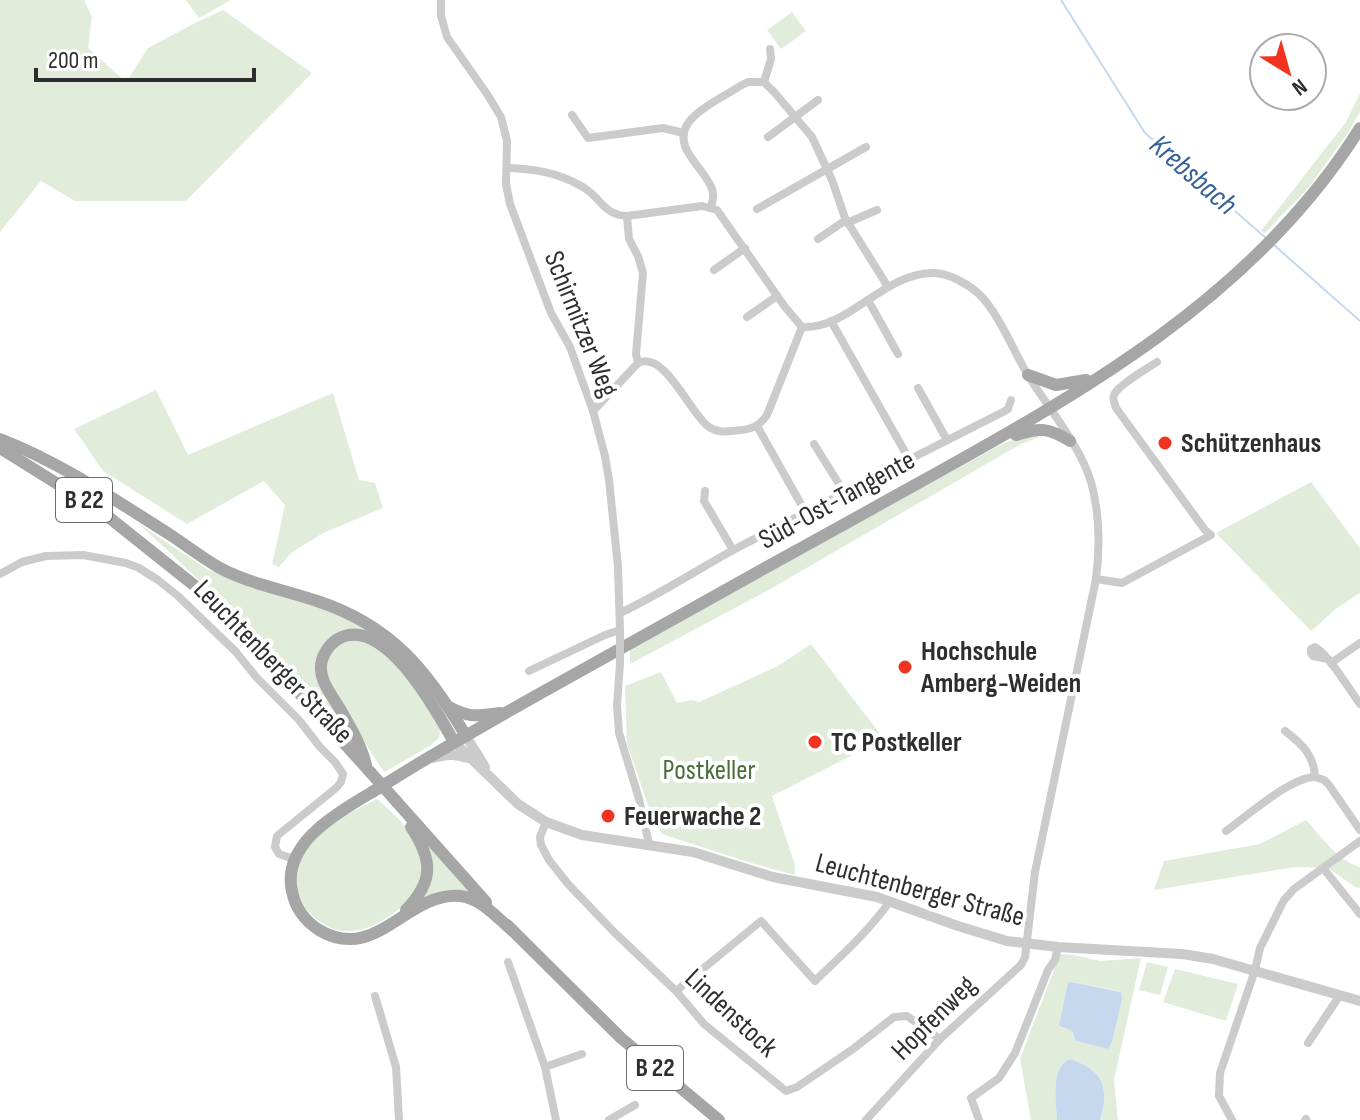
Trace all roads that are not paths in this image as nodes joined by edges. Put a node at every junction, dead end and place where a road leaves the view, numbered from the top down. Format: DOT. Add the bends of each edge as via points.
graph roads {
  1 [pos="441,0"];
  2 [pos="770,49"];
  3 [pos="764,82"];
  4 [pos="818,100"];
  5 [pos="572,115"];
  6 [pos="796,117"];
  7 [pos="1360,128"];
  8 [pos="684,133"];
  9 [pos="768,137"];
  10 [pos="866,147"];
  11 [pos="507,168"];
  12 [pos="827,169"];
  13 [pos="711,207"];
  14 [pos="757,209"];
  15 [pos="877,210"];
  16 [pos="627,216"];
  17 [pos="847,222"];
  18 [pos="818,239"];
  19 [pos="745,248"];
  20 [pos="714,270"];
  21 [pos="888,287"];
  22 [pos="777,296"];
  23 [pos="868,300"];
  24 [pos="747,317"];
  25 [pos="831,321"];
  26 [pos="802,327"];
  27 [pos="898,354"];
  28 [pos="1157,362"];
  29 [pos="638,363"];
  30 [pos="1028,375"];
  31 [pos="1097,378"];
  32 [pos="918,388"];
  33 [pos="1011,400"];
  34 [pos="1050,408"];
  35 [pos="593,411"];
  36 [pos="757,426"];
  37 [pos="0,439"];
  38 [pos="947,440"];
  39 [pos="998,440"];
  40 [pos="1070,441"];
  41 [pos="814,444"];
  42 [pos="0,448"];
  43 [pos="909,459"];
  44 [pos="705,491"];
  45 [pos="844,492"];
  46 [pos="806,513"];
  47 [pos="733,550"];
  48 [pos="0,574"];
  49 [pos="1096,579"];
  50 [pos="620,613"];
  51 [pos="620,630"];
  52 [pos="1360,643"];
  53 [pos="529,671"];
  54 [pos="1360,704"];
  55 [pos="449,707"];
  56 [pos="507,712"];
  57 [pos="1285,731"];
  58 [pos="460,739"];
  59 [pos="471,759"];
  60 [pos="423,761"];
  61 [pos="369,770"];
  62 [pos="1315,777"];
  63 [pos="500,788"];
  64 [pos="399,805"];
  65 [pos="546,822"];
  66 [pos="1360,830"];
  67 [pos="1226,831"];
  68 [pos="1360,841"];
  69 [pos="649,844"];
  70 [pos="294,859"];
  71 [pos="1323,868"];
  72 [pos="890,901"];
  73 [pos="1360,914"];
  74 [pos="396,921"];
  75 [pos="513,931"];
  76 [pos="1028,944"];
  77 [pos="1058,947"];
  78 [pos="508,962"];
  79 [pos="1255,970"];
  80 [pos="676,991"];
  81 [pos="1340,995"];
  82 [pos="375,996"];
  83 [pos="1360,1001"];
  84 [pos="940,1039"];
  85 [pos="1308,1043"];
  86 [pos="582,1054"];
  87 [pos="545,1067"];
  88 [pos="635,1105"];
  89 [pos="399,1120"];
  90 [pos="556,1120"];
  91 [pos="609,1120"];
  92 [pos="719,1120"];
  93 [pos="866,1120"];
  94 [pos="979,1120"];
  95 [pos="1232,1120"];
  1 -- 11 [label="street, Schirmitzer Weg" via="447,37 496,107 507,141"];
  2 -- 3 [label="street"];
  3 -- 6 [label="street"];
  3 -- 8 [label="street" via="740,86 692,119"];
  4 -- 6 [label="street"];
  5 -- 8 [label="street" via="588,138 663,128"];
  6 -- 9 [label="street"];
  6 -- 12 [label="street"];
  7 -- 31 [label="main road, Süd-Ost-Tangente" via="1327,176 1253,259 1183,319"];
  8 -- 13 [label="street" via="688,153 712,187"];
  10 -- 12 [label="street"];
  11 -- 16 [label="street" via="562,177 583,186 611,213"];
  11 -- 35 [label="street, Schirmitzer Weg" via="516,224"];
  12 -- 14 [label="street"];
  12 -- 17 [label="street"];
  13 -- 16 [label="street"];
  13 -- 19 [label="street"];
  15 -- 17 [label="street"];
  16 -- 29 [label="street" via="629,239 643,273"];
  17 -- 18 [label="street"];
  17 -- 21 [label="street"];
  19 -- 20 [label="street"];
  19 -- 22 [label="street"];
  21 -- 23 [label="street"];
  21 -- 30 [label="street" via="935,273 968,286 988,305"];
  22 -- 24 [label="street"];
  22 -- 26 [label="street"];
  23 -- 25 [label="street"];
  23 -- 27 [label="street"];
  25 -- 26 [label="street"];
  25 -- 43 [label="street"];
  26 -- 36 [label="street" via="767,415"];
  28 -- 49 [label="street" via="1119,388 1113,399 1211,535 1122,583"];
  29 -- 35 [label="street"];
  29 -- 36 [label="street" via="651,361 663,369 708,427 723,432"];
  30 -- 31 [label="main road" via="1056,385"];
  30 -- 34 [label="street"];
  31 -- 34 [label="main road, Süd-Ost-Tangente"];
  32 -- 38 [label="street"];
  33 -- 38 [label="street" via="1008,409"];
  34 -- 39 [label="main road, Süd-Ost-Tangente"];
  34 -- 40 [label="street"];
  35 -- 50 [label="street, Schirmitzer Weg" via="609,480"];
  36 -- 46 [label="street"];
  37 -- 55 [label="main road" via="123,505 219,567 366,622 406,653"];
  38 -- 43 [label="street"];
  39 -- 40 [label="main road" via="1043,429"];
  39 -- 56 [label="main road, Süd-Ost-Tangente"];
  40 -- 49 [label="street" via="1084,464 1095,502"];
  41 -- 45 [label="street"];
  42 -- 61 [label="main road, B 22" via="101,511 205,594"];
  43 -- 45 [label="street"];
  44 -- 47 [label="street" via="704,501"];
  45 -- 46 [label="street"];
  46 -- 47 [label="street"];
  47 -- 50 [label="street"];
  48 -- 70 [label="street, Leuchtenberger Straße" via="46,556 83,555 126,563 158,580 220,635 343,774 336,788 277,836 279,854"];
  49 -- 76 [label="street" via="1035,872"];
  50 -- 51 [label="street, Schirmitzer Weg"];
  51 -- 53 [label="street"];
  51 -- 69 [label="street, Schirmitzer Weg, bridge" via="619,733"];
  52 -- 54 [label="street" via="1330,661"];
  55 -- 56 [label="main road" via="471,716"];
  55 -- 58 [label="main road"];
  56 -- 58 [label="main road, Süd-Ost-Tangente"];
  57 -- 62 [label="street" via="1307,750"];
  58 -- 59 [label="street, Leuchtenberger Straße"];
  58 -- 60 [label="main road, Süd-Ost-Tangente"];
  58 -- 61 [label="main road" via="398,660 370,639 346,636 324,653 321,673"];
  58 -- 63 [label="street, Leuchtenberger Straße"];
  59 -- 60 [label="street" via="448,754"];
  59 -- 63 [label="street, Leuchtenberger Straße"];
  60 -- 70 [label="main road, Süd-Ost-Tangente" via="318,828"];
  61 -- 64 [label="main road, B 22, bridge"];
  62 -- 66 [label="street" via="1329,785"];
  62 -- 67 [label="street" via="1294,783"];
  63 -- 65 [label="street, Leuchtenberger Straße"];
  64 -- 74 [label="main road, B 22" via="424,849 427,869 423,889"];
  64 -- 75 [label="main road, B 22"];
  65 -- 69 [label="street, Leuchtenberger Straße" via="582,835"];
  65 -- 80 [label="street, Lindenstock" via="540,837 549,860"];
  68 -- 71 [label="street"];
  69 -- 72 [label="street, Leuchtenberger Straße"];
  70 -- 74 [label="main road, B 22" via="292,894 305,919 320,931 352,939 370,936"];
  71 -- 73 [label="street"];
  71 -- 79 [label="street" via="1284,900"];
  72 -- 76 [label="street, Leuchtenberger Straße" via="991,937"];
  72 -- 80 [label="street" via="815,981 761,921"];
  74 -- 75 [label="main road, B 22" via="431,901 458,896 473,899"];
  75 -- 92 [label="main road, B 22" via="621,1038"];
  76 -- 77 [label="street, Leuchtenberger Straße"];
  76 -- 84 [label="street, Hopfenweg" via="1021,965"];
  77 -- 79 [label="street, Leuchtenberger Straße" via="1182,954"];
  77 -- 94 [label="street" via="1015,1053 999,1078 971,1098"];
  78 -- 87 [label="street"];
  79 -- 81 [label="street, Leuchtenberger Straße"];
  79 -- 95 [label="street" via="1220,1073 1219,1096"];
  80 -- 84 [label="street, Lindenstock" via="704,1024 786,1091 894,1017 907,1016"];
  81 -- 83 [label="street, Leuchtenberger Straße"];
  81 -- 85 [label="street"];
  82 -- 89 [label="street" via="396,1067"];
  84 -- 93 [label="street, Hopfenweg"];
  86 -- 87 [label="street"];
  87 -- 90 [label="street"];
  88 -- 91 [label="street"];
}
